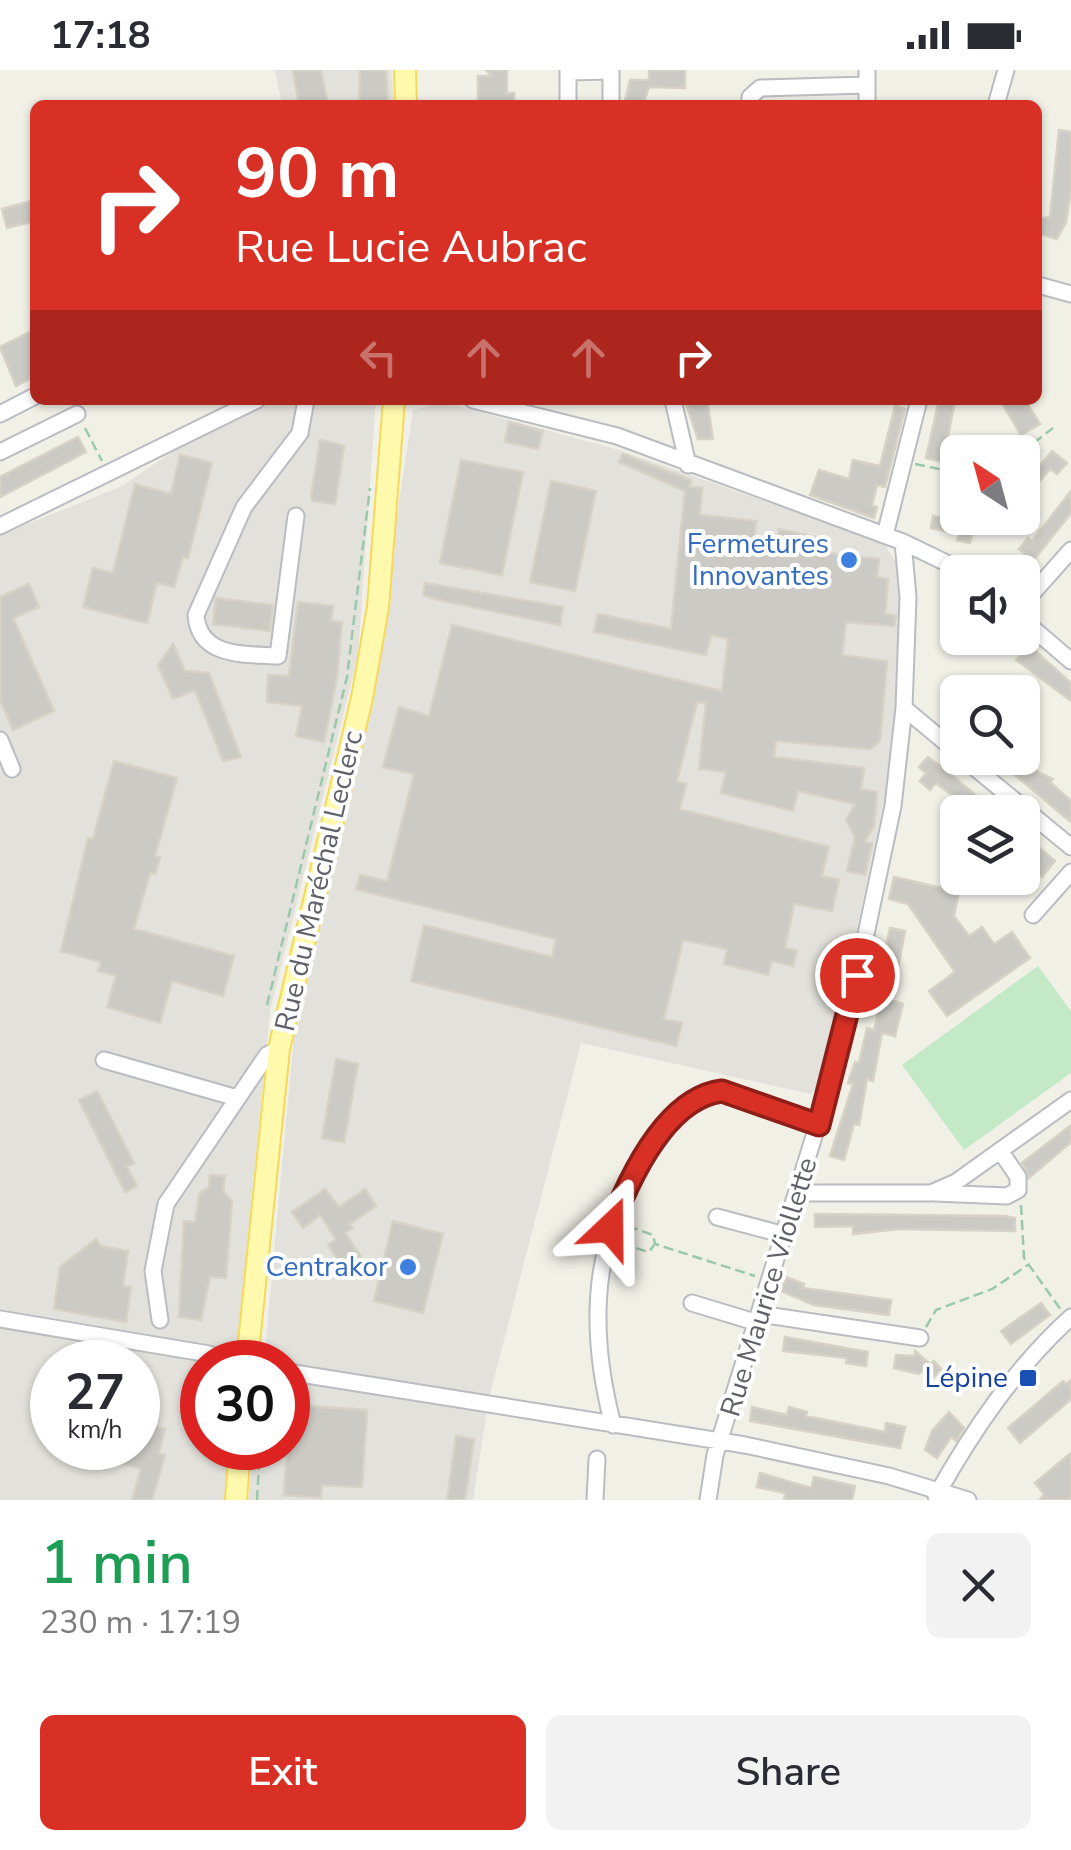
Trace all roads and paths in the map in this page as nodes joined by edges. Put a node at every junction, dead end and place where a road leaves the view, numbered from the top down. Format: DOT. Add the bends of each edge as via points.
graph roads {
  1 [pos="405,70"];
  2 [pos="611,70"];
  3 [pos="769,70"];
  4 [pos="1006,70"];
  5 [pos="568,71"];
  6 [pos="867,78"];
  7 [pos="769,88"];
  8 [pos="406,100"];
  9 [pos="568,100"];
  10 [pos="612,100"];
  11 [pos="750,100"];
  12 [pos="997,100"];
  13 [pos="1042,286"];
  14 [pos="1071,294"];
  15 [pos="30,399"];
  16 [pos="246,405"];
  17 [pos="305,405"];
  18 [pos="394,405"];
  19 [pos="496,405"];
  20 [pos="673,405"];
  21 [pos="918,405"];
  22 [pos="0,414"];
  23 [pos="77,414"];
  24 [pos="1052,428"];
  25 [pos="1040,438"];
  26 [pos="0,452"];
  27 [pos="904,462"];
  28 [pos="688,464"];
  29 [pos="940,469"];
  30 [pos="372,471"];
  31 [pos="110,474"];
  32 [pos="296,516"];
  33 [pos="0,526"];
  34 [pos="885,535"];
  35 [pos="903,542"];
  36 [pos="1071,550"];
  37 [pos="940,560"];
  38 [pos="1040,585"];
  39 [pos="1040,634"];
  40 [pos="1071,661"];
  41 [pos="904,708"];
  42 [pos="940,738"];
  43 [pos="0,740"];
  44 [pos="12,769"];
  45 [pos="984,775"];
  46 [pos="1071,847"];
  47 [pos="1071,872"];
  48 [pos="1033,915"];
  49 [pos="267,1005"];
  50 [pos="279,1049"];
  51 [pos="104,1060"];
  52 [pos="237,1098"];
  53 [pos="1071,1100"];
  54 [pos="819,1125"];
  55 [pos="1001,1152"];
  56 [pos="1018,1190"];
  57 [pos="798,1193"];
  58 [pos="931,1193"];
  59 [pos="718,1217"];
  60 [pos="616,1231"];
  61 [pos="785,1235"];
  62 [pos="655,1244"];
  63 [pos="1029,1264"];
  64 [pos="771,1281"];
  65 [pos="692,1303"];
  66 [pos="1070,1318"];
  67 [pos="0,1319"];
  68 [pos="759,1319"];
  69 [pos="160,1320"];
  70 [pos="920,1338"];
  71 [pos="249,1340"];
  72 [pos="180,1349"];
  73 [pos="310,1376"];
  74 [pos="613,1425"];
  75 [pos="722,1443"];
  76 [pos="597,1459"];
  77 [pos="238,1470"];
  78 [pos="259,1470"];
  79 [pos="937,1495"];
  80 [pos="236,1500"];
  81 [pos="257,1500"];
  82 [pos="595,1500"];
  83 [pos="708,1500"];
  84 [pos="968,1500"];
  1 -- 8 [label="main road"];
  2 -- 5 [label="street"];
  2 -- 10 [label="street"];
  3 -- 7 [label="street"];
  4 -- 12 [label="street"];
  5 -- 9 [label="street"];
  6 -- 7 [label="street"];
  7 -- 11 [label="street"];
  13 -- 14 [label="street"];
  15 -- 22 [label="street"];
  16 -- 31 [label="street"];
  17 -- 32 [label="street" via="300,433 244,508 196,615 205,642 226,653 278,656"];
  18 -- 50 [label="main road, Rue du Maréchal Leclerc" via="378,607"];
  19 -- 28 [label="street" via="574,422"];
  20 -- 28 [label="street"];
  21 -- 27 [label="street"];
  23 -- 26 [label="street"];
  23 -- 31 [label="path"];
  24 -- 25 [label="path"];
  27 -- 29 [label="path"];
  27 -- 34 [label="street"];
  28 -- 34 [label="street"];
  30 -- 49 [label="path" via="347,676"];
  31 -- 33 [label="street"];
  34 -- 35 [label="street"];
  35 -- 37 [label="street"];
  35 -- 41 [label="street, Rue Maurice Viollette"];
  36 -- 38 [label="street"];
  39 -- 40 [label="street"];
  41 -- 42 [label="street"];
  41 -- 54 [label="street, Rue Maurice Viollette" via="893,806"];
  43 -- 44 [label="street"];
  45 -- 46 [label="street"];
  47 -- 48 [label="street"];
  50 -- 52 [label="street" via="266,1055"];
  50 -- 71 [label="main road, Rue du Maréchal Leclerc"];
  51 -- 52 [label="street"];
  52 -- 69 [label="street" via="166,1204 153,1271"];
  53 -- 55 [label="street"];
  54 -- 57 [label="street, Rue Maurice Viollette"];
  54 -- 60 [label="street" via="722,1091 710,1093 676,1117 647,1154 624,1192"];
  55 -- 56 [label="street" via="1018,1177"];
  55 -- 58 [label="street"];
  56 -- 58 [label="street" via="1007,1196"];
  56 -- 63 [label="path"];
  57 -- 58 [label="street"];
  57 -- 61 [label="street, Rue Maurice Viollette"];
  59 -- 61 [label="street"];
  60 -- 62 [label="path" via="629,1225 653,1236"];
  60 -- 62 [label="path" via="623,1246 648,1252"];
  60 -- 74 [label="street" via="603,1245 598,1312"];
  61 -- 64 [label="street, Rue Maurice Viollette"];
  62 -- 64 [label="path"];
  63 -- 66 [label="path"];
  63 -- 70 [label="path" via="992,1289 936,1310"];
  64 -- 68 [label="street, Rue Maurice Viollette"];
  65 -- 68 [label="street"];
  66 -- 79 [label="street" via="983,1417"];
  67 -- 72 [label="street"];
  68 -- 70 [label="street"];
  68 -- 75 [label="street, Rue Maurice Viollette"];
  73 -- 74 [label="street"];
  74 -- 75 [label="street"];
  75 -- 79 [label="street"];
  75 -- 83 [label="street, Rue Maurice Viollette"];
  76 -- 82 [label="street"];
  77 -- 80 [label="main road"];
  78 -- 81 [label="path"];
  79 -- 84 [label="street"];
}
